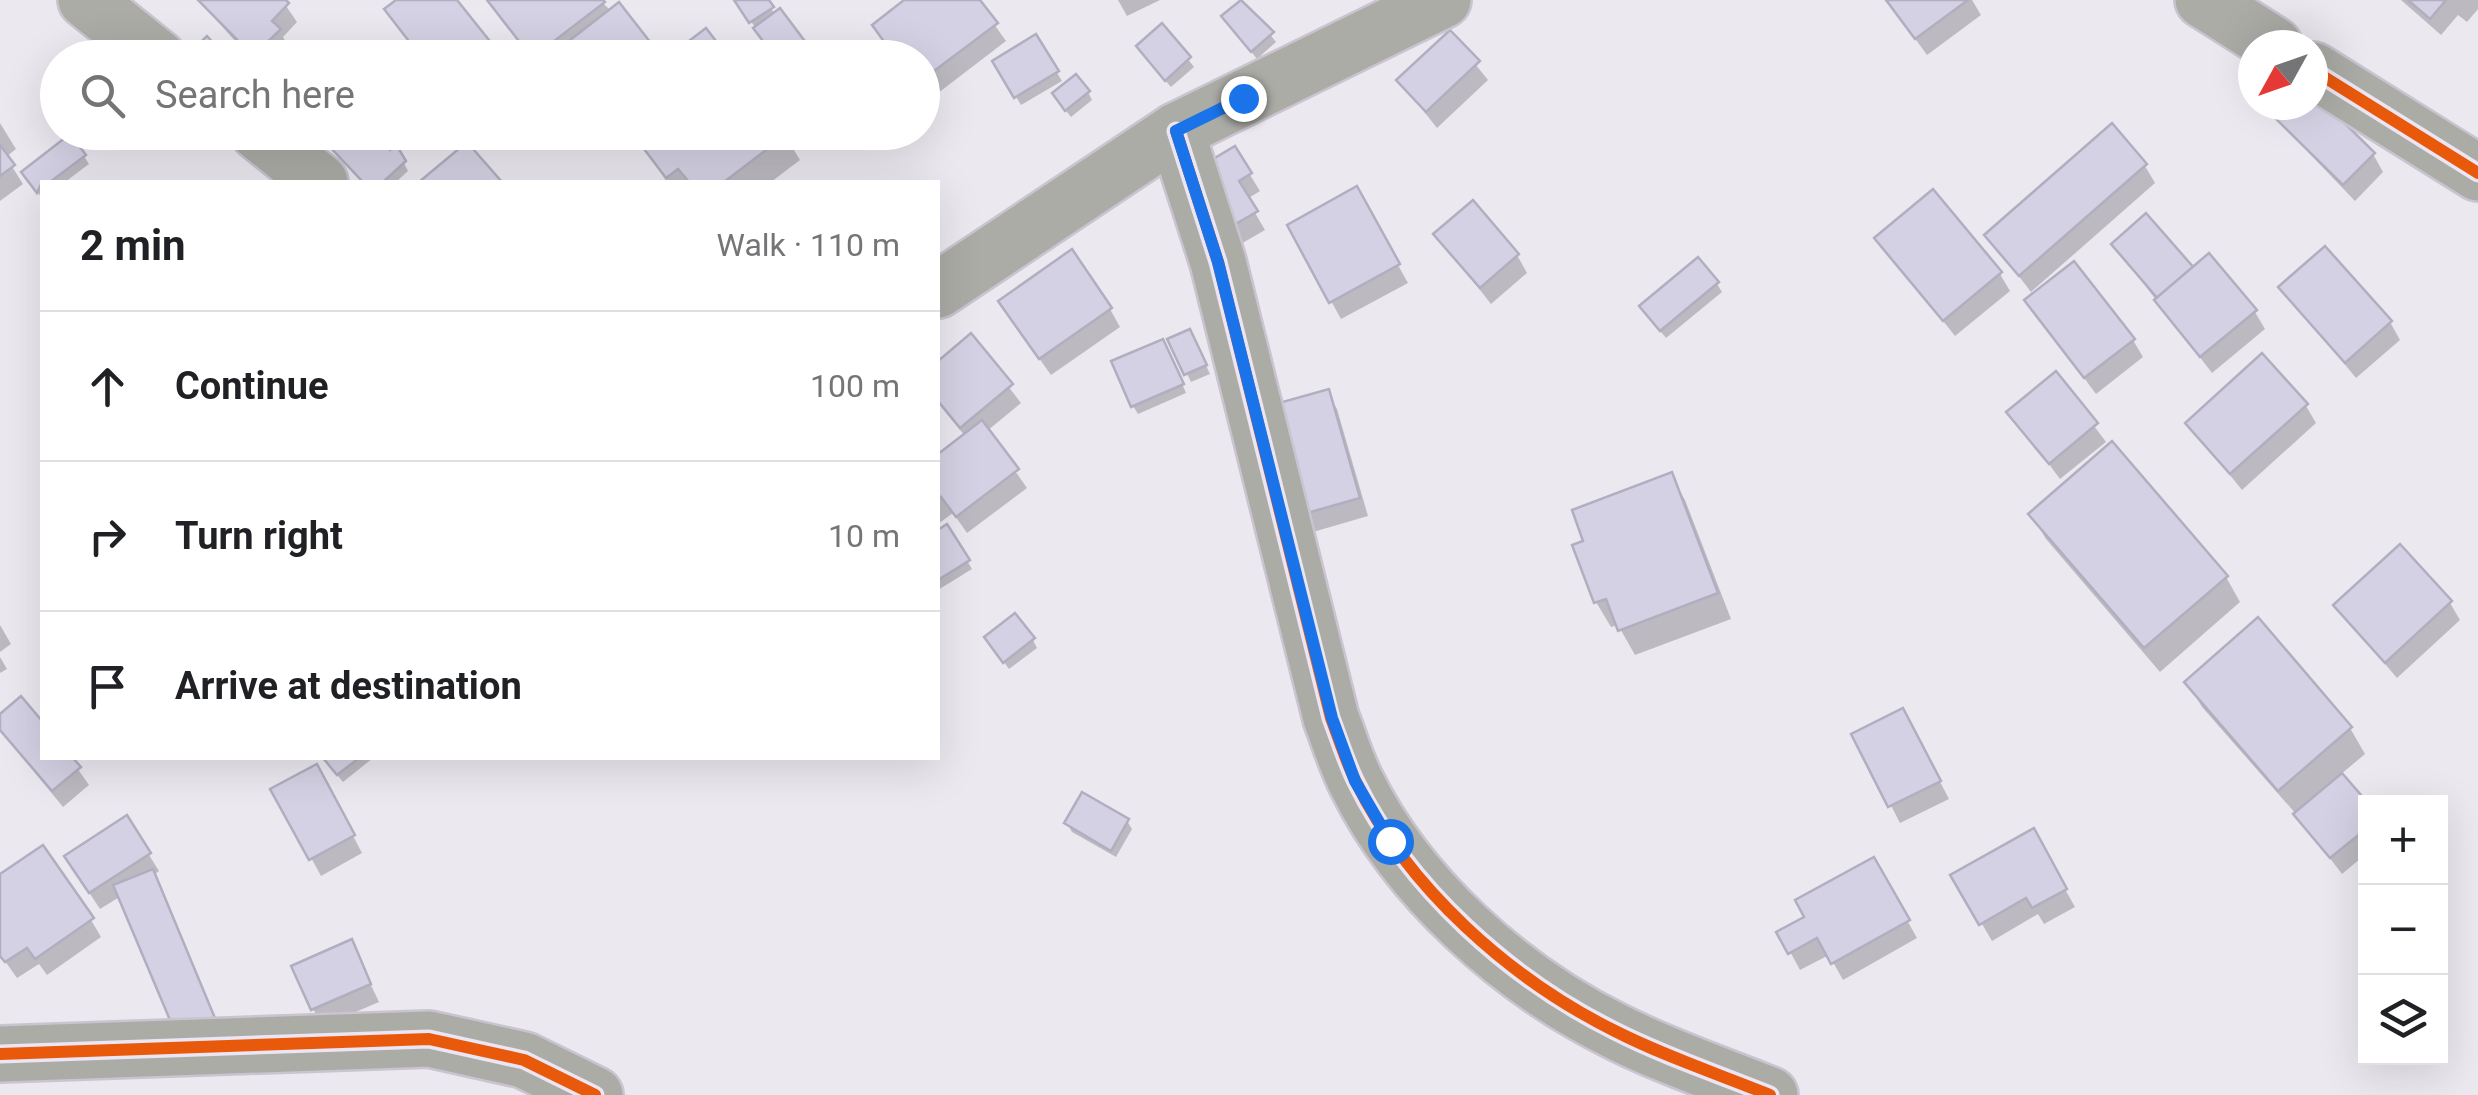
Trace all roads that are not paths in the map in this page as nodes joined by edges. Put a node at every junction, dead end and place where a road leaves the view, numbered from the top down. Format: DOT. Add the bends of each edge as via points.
graph roads {
  1 [pos="86,0"];
  2 [pos="1443,0"];
  3 [pos="2203,0"];
  4 [pos="2250,30"];
  5 [pos="136,40"];
  6 [pos="2328,79"];
  7 [pos="1176,131"];
  8 [pos="280,150"];
  9 [pos="2478,173"];
  10 [pos="318,180"];
  11 [pos="940,289"];
  12 [pos="0,1054"];
  13 [pos="595,1095"];
  14 [pos="1770,1095"];
  1 -- 5 [label="street"];
  2 -- 7 [label="street"];
  3 -- 4 [label="street"];
  6 -- 9 [label="street"];
  7 -- 11 [label="street"];
  7 -- 14 [label="street" via="1218,262 1332,718 1355,781 1390,841 1498,955 1555,996 1615,1031"];
  8 -- 10 [label="street"];
  12 -- 13 [label="street" via="429,1039 524,1060"];
}
